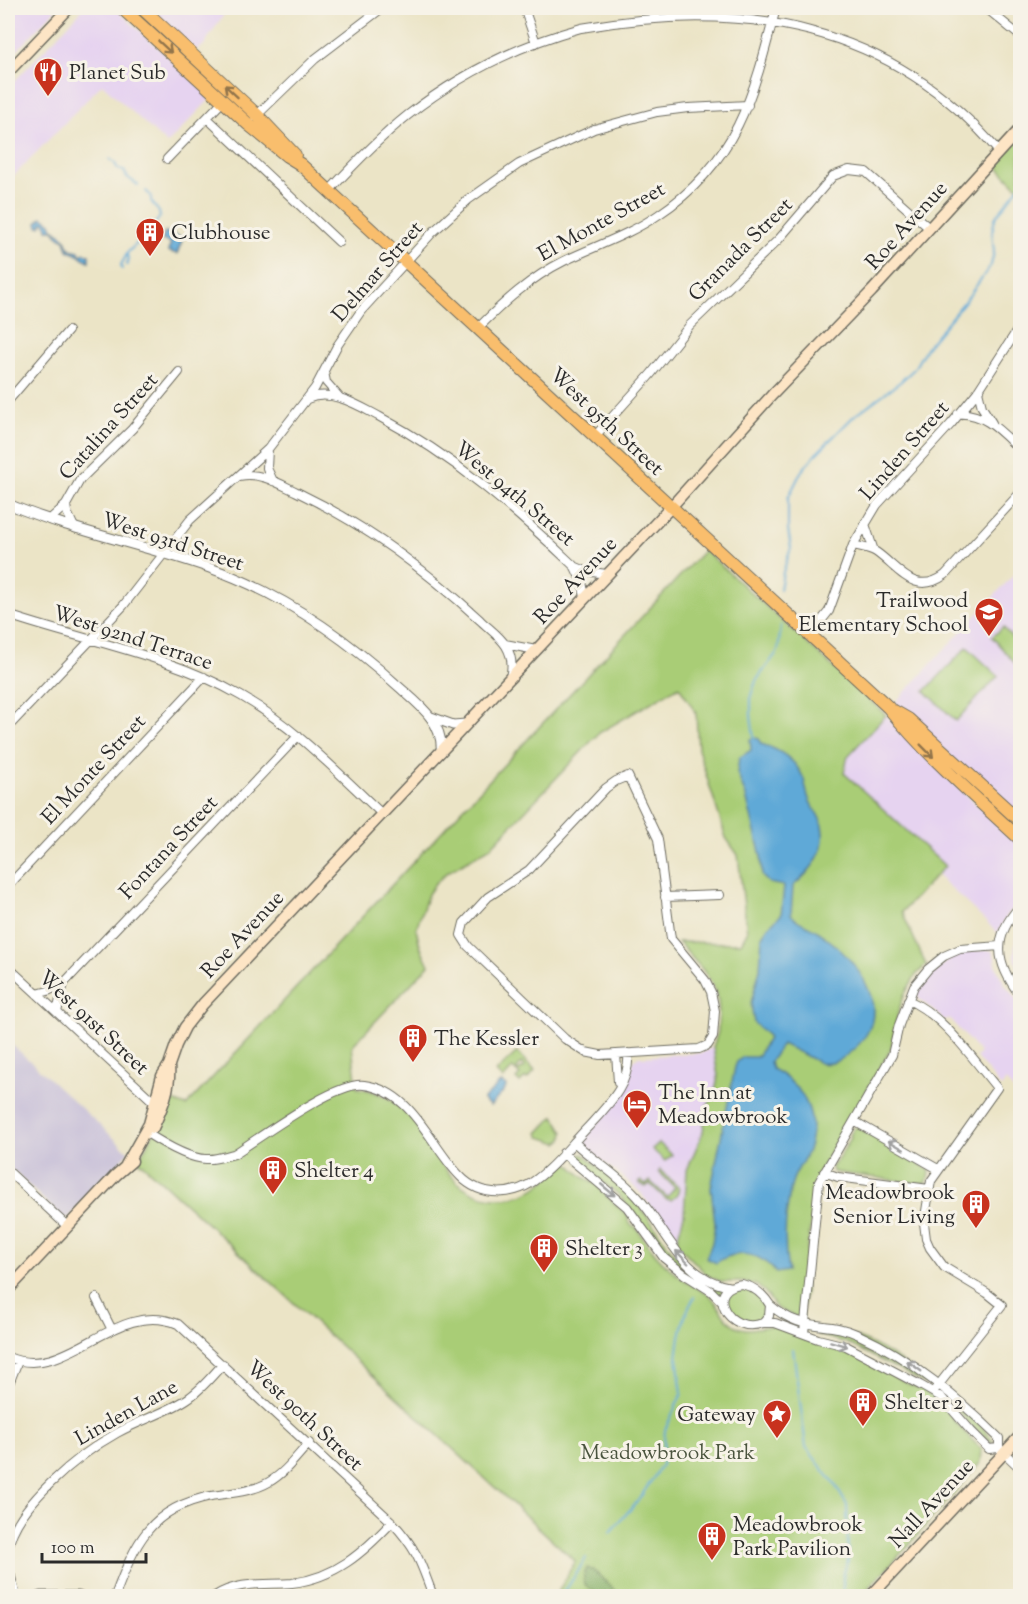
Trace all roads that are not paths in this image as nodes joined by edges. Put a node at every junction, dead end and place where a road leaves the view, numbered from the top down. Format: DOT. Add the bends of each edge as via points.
graph roads {
  1 [pos="69,8"];
  2 [pos="122,8"];
  3 [pos="142,8"];
  4 [pos="382,8"];
  5 [pos="524,8"];
  6 [pos="986,8"];
  7 [pos="701,9"];
  8 [pos="775,11"];
  9 [pos="753,12"];
  10 [pos="1020,36"];
  11 [pos="536,43"];
  12 [pos="8,72"];
  13 [pos="223,101"];
  14 [pos="748,105"];
  15 [pos="207,118"];
  16 [pos="252,120"];
  17 [pos="1020,129"];
  18 [pos="999,152"];
  19 [pos="167,159"];
  20 [pos="329,191"];
  21 [pos="929,228"];
  22 [pos="339,242"];
  23 [pos="406,262"];
  24 [pos="478,328"];
  25 [pos="1019,329"];
  26 [pos="68,331"];
  27 [pos="324,371"];
  28 [pos="179,372"];
  29 [pos="978,391"];
  30 [pos="340,398"];
  31 [pos="307,399"];
  32 [pos="8,401"];
  33 [pos="958,414"];
  34 [pos="993,424"];
  35 [pos="595,436"];
  36 [pos="268,449"];
  37 [pos="1020,450"];
  38 [pos="239,476"];
  39 [pos="273,481"];
  40 [pos="1020,493"];
  41 [pos="8,504"];
  42 [pos="66,505"];
  43 [pos="671,507"];
  44 [pos="49,520"];
  45 [pos="866,524"];
  46 [pos="74,527"];
  47 [pos="853,545"];
  48 [pos="874,551"];
  49 [pos="162,554"];
  50 [pos="574,566"];
  51 [pos="606,574"];
  52 [pos="585,597"];
  53 [pos="8,615"];
  54 [pos="810,635"];
  55 [pos="90,641"];
  56 [pos="505,644"];
  57 [pos="536,650"];
  58 [pos="204,677"];
  59 [pos="510,678"];
  60 [pos="888,707"];
  61 [pos="431,717"];
  62 [pos="466,724"];
  63 [pos="8,727"];
  64 [pos="298,736"];
  65 [pos="441,752"];
  66 [pos="382,813"];
  67 [pos="1020,821"];
  68 [pos="1020,839"];
  69 [pos="8,886"];
  70 [pos="720,895"];
  71 [pos="665,897"];
  72 [pos="1020,906"];
  73 [pos="1000,946"];
  74 [pos="8,967"];
  75 [pos="64,983"];
  76 [pos="37,994"];
  77 [pos="1020,994"];
  78 [pos="908,1000"];
  79 [pos="57,1012"];
  80 [pos="628,1053"];
  81 [pos="616,1054"];
  82 [pos="169,1065"];
  83 [pos="620,1086"];
  84 [pos="155,1103"];
  85 [pos="854,1121"];
  86 [pos="147,1134"];
  87 [pos="574,1142"];
  88 [pos="563,1153"];
  89 [pos="938,1169"];
  90 [pos="8,1171"];
  91 [pos="824,1172"];
  92 [pos="929,1189"];
  93 [pos="67,1226"];
  94 [pos="731,1287"];
  95 [pos="8,1290"];
  96 [pos="96,1298"];
  97 [pos="722,1302"];
  98 [pos="770,1305"];
  99 [pos="763,1323"];
  100 [pos="805,1329"];
  101 [pos="112,1330"];
  102 [pos="8,1358"];
  103 [pos="18,1361"];
  104 [pos="223,1364"];
  105 [pos="938,1384"];
  106 [pos="8,1386"];
  107 [pos="933,1392"];
  108 [pos="1020,1436"];
  109 [pos="309,1443"];
  110 [pos="1002,1451"];
  111 [pos="1020,1468"];
  112 [pos="392,1522"];
  113 [pos="8,1550"];
  114 [pos="8,1566"];
  115 [pos="874,1595"];
  116 [pos="16,1596"];
  117 [pos="40,1596"];
  118 [pos="79,1596"];
  119 [pos="116,1596"];
  120 [pos="215,1596"];
  121 [pos="433,1596"];
  1 -- 12 [label="main road"];
  2 -- 13 [label="main road, West 95th Street, one-way"];
  16 -- 3 [label="main road, West 95th Street, one-way"];
  4 -- 16 [label="street" via="315,59"];
  5 -- 11 [label="street"];
  6 -- 10 [label="street"];
  7 -- 11 [label="street" via="628,16"];
  8 -- 9 [label="street"];
  8 -- 14 [label="street"];
  8 -- 18 [label="street" via="842,34 891,59 937,92"];
  11 -- 20 [label="street" via="489,64 435,96 383,136"];
  13 -- 15 [label="street"];
  13 -- 16 [label="main road, West 95th Street"];
  14 -- 23 [label="street, Delmar Street" via="657,112 568,139 497,178 449,217"];
  14 -- 24 [label="street, El Monte Street" via="724,151 677,201 635,228 530,281"];
  15 -- 19 [label="street"];
  15 -- 22 [label="street"];
  16 -- 20 [label="main road, West 95th Street" via="291,150"];
  17 -- 18 [label="main road, Roe Avenue"];
  18 -- 21 [label="main road, Roe Avenue"];
  20 -- 23 [label="main road, West 95th Street"];
  21 -- 35 [label="street, Granada Street" via="866,172 849,170 833,176 779,239 690,325"];
  21 -- 43 [label="main road, Roe Avenue"];
  23 -- 24 [label="main road, West 95th Street"];
  23 -- 27 [label="street, Delmar Street" via="361,311"];
  24 -- 35 [label="main road, West 95th Street"];
  25 -- 29 [label="street, Linden Street"];
  26 -- 32 [label="street"];
  27 -- 30 [label="street" via="328,385"];
  27 -- 31 [label="street, Delmar Street"];
  28 -- 42 [label="street, Catalina Street" via="132,429 80,480"];
  29 -- 33 [label="street, Linden Street"];
  29 -- 34 [label="street"];
  30 -- 31 [label="street, West 94th Street" via="320,395"];
  30 -- 50 [label="street, West 94th Street" via="403,430 466,471"];
  31 -- 36 [label="street, Delmar Street"];
  33 -- 34 [label="street" via="976,415"];
  33 -- 45 [label="street, Linden Street" via="881,500"];
  34 -- 37 [label="street"];
  35 -- 43 [label="main road, West 95th Street"];
  36 -- 38 [label="street, Delmar Street"];
  36 -- 39 [label="street" via="267,468"];
  38 -- 39 [label="street"];
  38 -- 49 [label="street, Delmar Street" via="190,520"];
  39 -- 56 [label="street" via="332,509 396,549"];
  40 -- 48 [label="street" via="939,579 914,582"];
  41 -- 44 [label="street, West 93rd Street"];
  42 -- 44 [label="street, Catalina Street"];
  42 -- 46 [label="street, Catalina Street"];
  43 -- 51 [label="main road, Roe Avenue"];
  43 -- 54 [label="main road, West 95th Street"];
  44 -- 46 [label="street, West 93rd Street"];
  45 -- 47 [label="street, Linden Street"];
  45 -- 48 [label="street"];
  46 -- 49 [label="street, West 93rd Street"];
  47 -- 48 [label="street"];
  47 -- 54 [label="street, Linden Street" via="829,611"];
  49 -- 55 [label="street, Delmar Street" via="123,606"];
  49 -- 61 [label="street, West 93rd Street" via="234,577 313,618 359,651"];
  50 -- 51 [label="street, West 94th Street"];
  50 -- 52 [label="street"];
  51 -- 52 [label="main road, Roe Avenue"];
  52 -- 57 [label="main road, Roe Avenue"];
  53 -- 55 [label="street, West 92nd Terrace"];
  54 -- 60 [label="main road, West 95th Street"];
  55 -- 58 [label="street, West 92nd Terrace"];
  55 -- 63 [label="street, Delmar Street"];
  56 -- 57 [label="street"];
  56 -- 59 [label="street" via="512,662"];
  57 -- 59 [label="main road, Roe Avenue"];
  58 -- 64 [label="street, West 92nd Terrace" via="263,710"];
  58 -- 69 [label="street, El Monte Street"];
  59 -- 62 [label="main road, Roe Avenue"];
  60 -- 67 [label="main road, West 95th Street" via="908,719"];
  60 -- 68 [label="main road, West 95th Street, one-way" via="958,782"];
  61 -- 62 [label="street" via="453,725"];
  61 -- 65 [label="street, West 93rd Street"];
  62 -- 65 [label="main road, Roe Avenue"];
  64 -- 66 [label="street, West 92nd Terrace"];
  64 -- 75 [label="street, Fontana Street"];
  65 -- 66 [label="main road, Roe Avenue"];
  66 -- 82 [label="main road, Roe Avenue" via="203,1004 185,1027"];
  70 -- 71 [label="street"];
  71 -- 80 [label="street" via="671,939 711,992 715,1011 713,1037 699,1049"];
  71 -- 81 [label="street" via="658,839 628,776 606,789 530,870 488,897 464,923 461,935 468,946 565,1040 593,1054"];
  72 -- 73 [label="street" via="1005,928"];
  73 -- 77 [label="street" via="1004,971"];
  73 -- 78 [label="street" via="960,949 944,956 914,986"];
  74 -- 76 [label="street, West 91st Street"];
  75 -- 76 [label="street, Fontana Street"];
  75 -- 79 [label="street, Fontana Street"];
  76 -- 79 [label="street, West 91st Street"];
  78 -- 85 [label="street" via="892,1055"];
  78 -- 89 [label="street" via="935,1017 997,1088"];
  79 -- 84 [label="street, West 91st Street"];
  80 -- 81 [label="street"];
  80 -- 83 [label="street" via="628,1072"];
  81 -- 83 [label="street"];
  82 -- 84 [label="main road, Roe Avenue"];
  82 -- 86 [label="main road, Roe Avenue" via="165,1101"];
  83 -- 87 [label="street"];
  84 -- 86 [label="main road, Roe Avenue"];
  89 -- 85 [label="street, one-way"];
  85 -- 91 [label="street"];
  86 -- 88 [label="street" via="204,1160 234,1154 330,1093 363,1084 399,1100 458,1175 479,1190 501,1193 522,1188 538,1179"];
  86 -- 93 [label="main road, Roe Avenue" via="126,1165"];
  87 -- 88 [label="street"];
  94 -- 87 [label="street, one-way" via="715,1283 695,1270 670,1245 636,1194"];
  88 -- 97 [label="street, one-way" via="619,1199 674,1267"];
  89 -- 92 [label="street"];
  90 -- 93 [label="street"];
  91 -- 92 [label="street"];
  91 -- 100 [label="street" via="817,1193"];
  92 -- 105 [label="street" via="925,1232 934,1254 949,1270 1002,1305"];
  93 -- 95 [label="main road, Roe Avenue"];
  94 -- 97 [label="street" via="722,1296"];
  94 -- 98 [label="street" via="742,1284 754,1288"];
  96 -- 101 [label="street"];
  97 -- 99 [label="street" via="729,1317 741,1325"];
  98 -- 99 [label="street" via="769,1316"];
  98 -- 100 [label="street"];
  99 -- 100 [label="street"];
  105 -- 100 [label="street, one-way" via="902,1358 859,1335 841,1329"];
  100 -- 107 [label="street, one-way" via="853,1349"];
  101 -- 103 [label="street, West 90th Street" via="51,1360"];
  101 -- 104 [label="street, West 90th Street" via="145,1318 167,1320 185,1329"];
  102 -- 103 [label="street, West 90th Street"];
  103 -- 106 [label="street"];
  104 -- 109 [label="street, West 90th Street"];
  104 -- 113 [label="street, Linden Lane" via="190,1397 119,1432 75,1462 19,1519"];
  105 -- 107 [label="street"];
  105 -- 110 [label="street" via="999,1438"];
  107 -- 110 [label="street" via="989,1449"];
  108 -- 110 [label="main road, Nall Avenue"];
  109 -- 112 [label="street, West 90th Street"];
  109 -- 119 [label="street" via="270,1482 189,1502 160,1519 137,1544"];
  110 -- 111 [label="street"];
  110 -- 115 [label="main road, Nall Avenue"];
  112 -- 120 [label="street" via="359,1555 331,1572 299,1582 239,1586"];
  112 -- 121 [label="street, West 90th Street" via="410,1541"];
  114 -- 116 [label="street"];
  117 -- 118 [label="street"];
}
